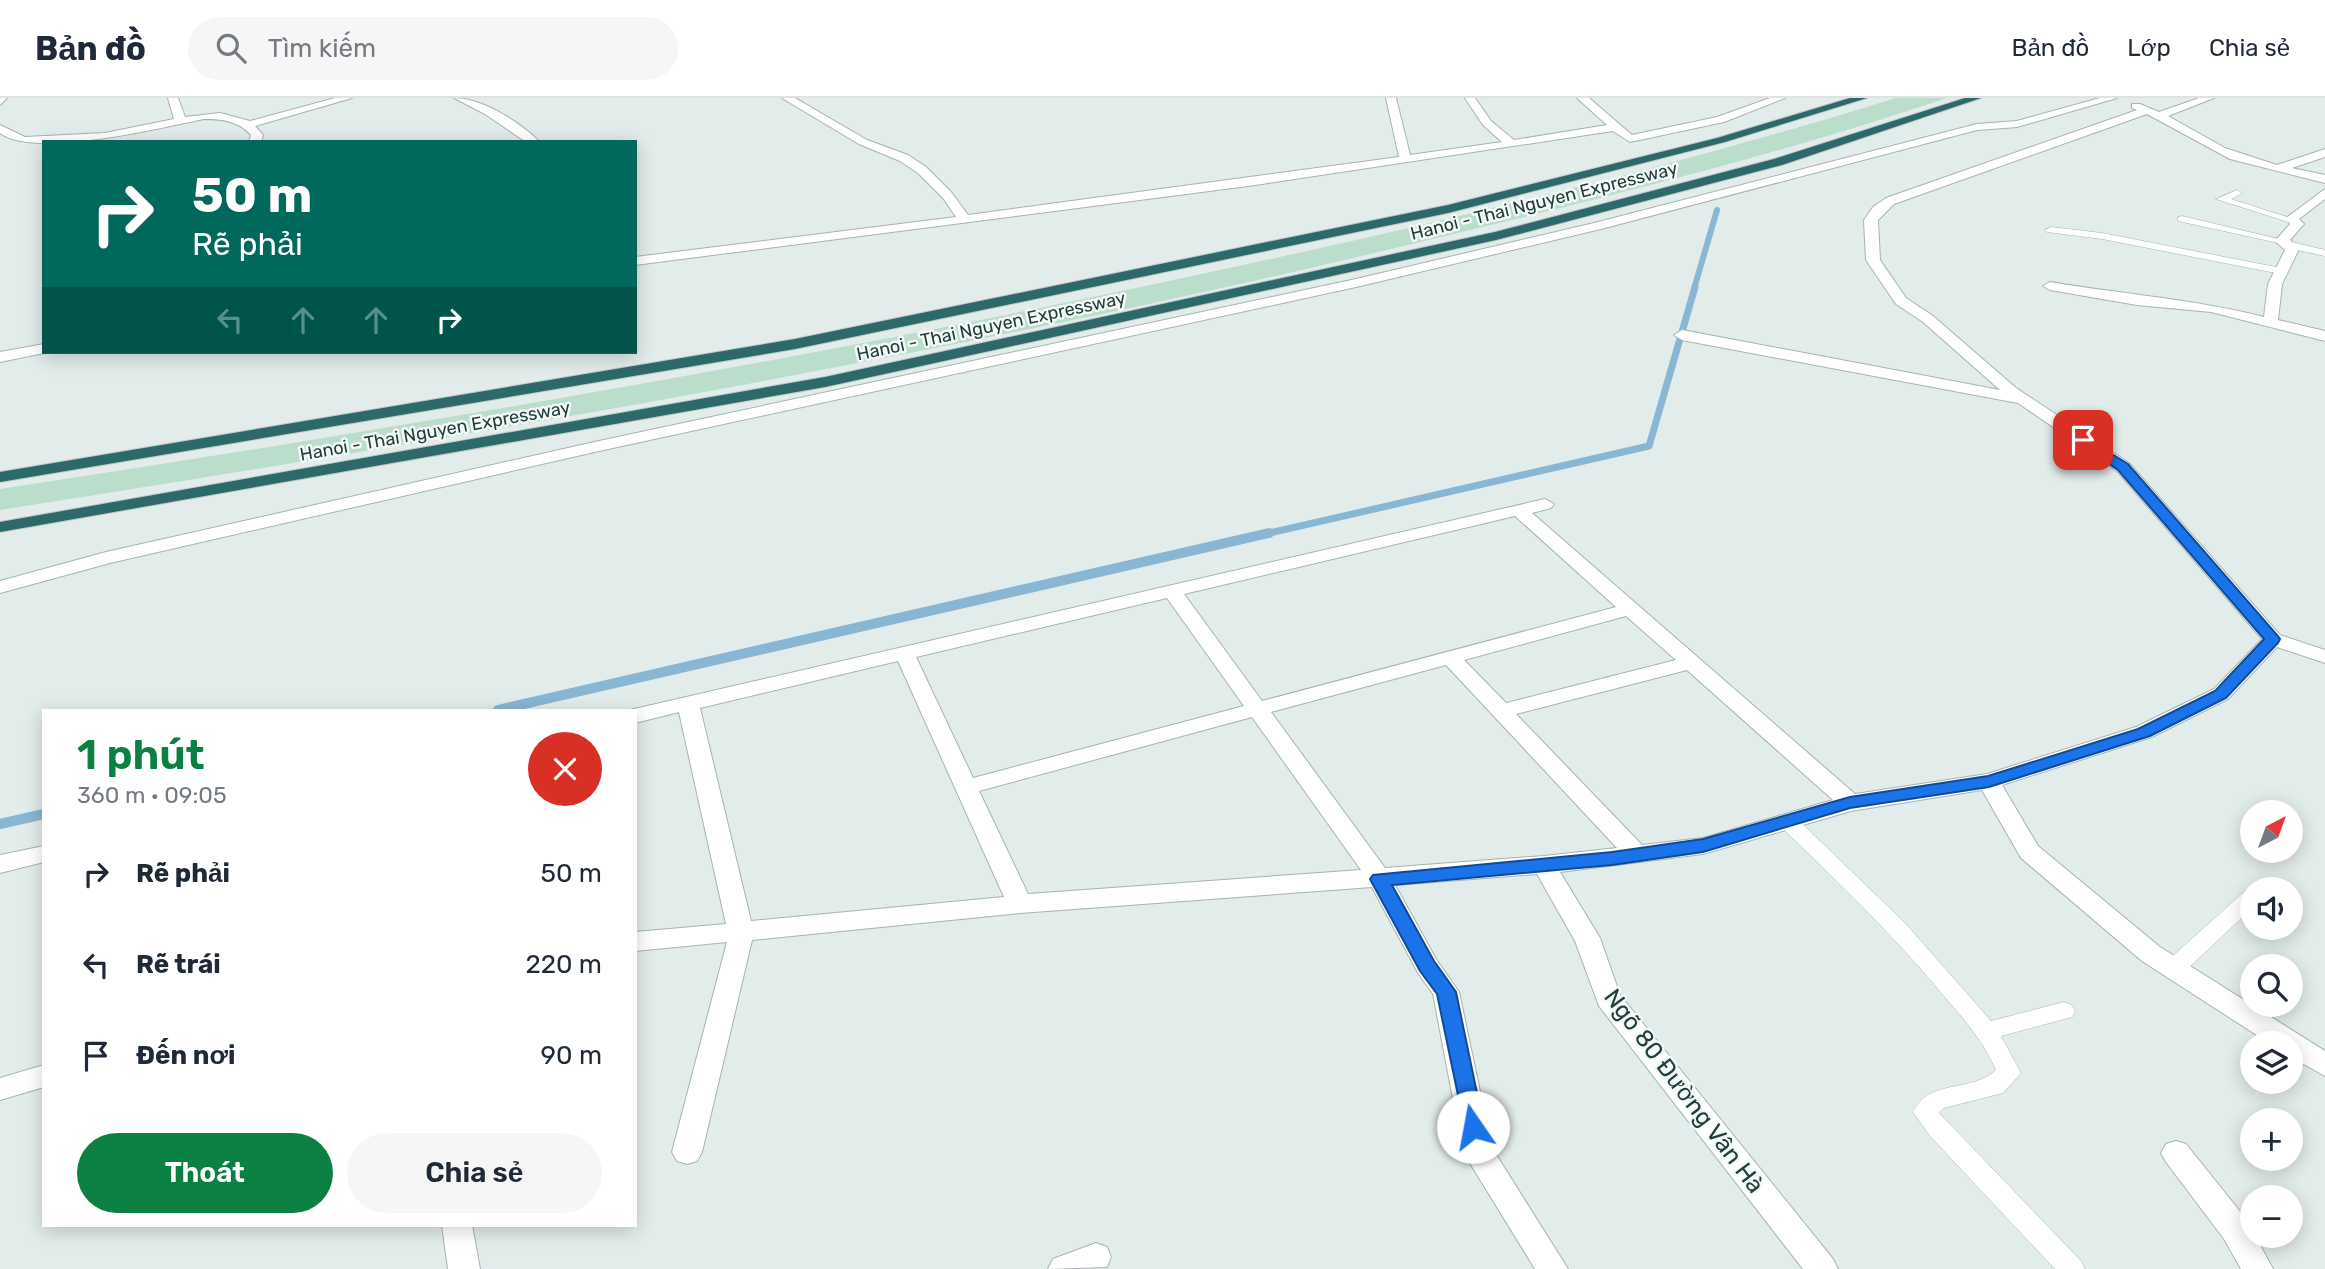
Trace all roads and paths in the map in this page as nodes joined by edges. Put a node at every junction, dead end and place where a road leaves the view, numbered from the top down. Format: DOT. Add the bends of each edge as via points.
graph roads {
  1 [pos="173,98"];
  2 [pos="347,98"];
  3 [pos="459,98"];
  4 [pos="787,98"];
  5 [pos="1391,98"];
  6 [pos="1470,98"];
  7 [pos="1582,98"];
  8 [pos="1780,98"];
  9 [pos="1862,98"];
  10 [pos="1976,98"];
  11 [pos="2111,98"];
  12 [pos="2210,98"];
  13 [pos="2155,112"];
  14 [pos="180,120"];
  15 [pos="248,125"];
  16 [pos="1615,127"];
  17 [pos="0,128"];
  18 [pos="109,139"];
  19 [pos="256,140"];
  20 [pos="531,140"];
  21 [pos="1512,144"];
  22 [pos="2325,153"];
  23 [pos="1405,158"];
  24 [pos="2279,168"];
  25 [pos="2325,179"];
  26 [pos="2237,192"];
  27 [pos="2325,193"];
  28 [pos="2304,208"];
  29 [pos="2325,213"];
  30 [pos="964,219"];
  31 [pos="2182,219"];
  32 [pos="2295,221"];
  33 [pos="2051,230"];
  34 [pos="2285,243"];
  35 [pos="2325,253"];
  36 [pos="637,261"];
  37 [pos="2281,271"];
  38 [pos="2050,286"];
  39 [pos="2274,325"];
  40 [pos="1682,335"];
  41 [pos="2325,336"];
  42 [pos="42,349"];
  43 [pos="0,357"];
  44 [pos="2023,400"];
  45 [pos="0,477"];
  46 [pos="1545,503"];
  47 [pos="1518,510"];
  48 [pos="0,527"];
  49 [pos="0,587"];
  50 [pos="1172,591"];
  51 [pos="1630,609"];
  52 [pos="2273,639"];
  53 [pos="904,653"];
  54 [pos="1450,657"];
  55 [pos="2325,657"];
  56 [pos="1691,663"];
  57 [pos="688,704"];
  58 [pos="1257,709"];
  59 [pos="1500,711"];
  60 [pos="637,716"];
  61 [pos="1989,781"];
  62 [pos="966,787"];
  63 [pos="1850,803"];
  64 [pos="1787,821"];
  65 [pos="42,854"];
  66 [pos="1638,855"];
  67 [pos="0,864"];
  68 [pos="1544,865"];
  69 [pos="1380,879"];
  70 [pos="1020,904"];
  71 [pos="2240,907"];
  72 [pos="740,930"];
  73 [pos="637,942"];
  74 [pos="2174,968"];
  75 [pos="2064,1011"];
  76 [pos="1986,1031"];
  77 [pos="2325,1065"];
  78 [pos="42,1077"];
  79 [pos="0,1089"];
  80 [pos="687,1152"];
  81 [pos="2176,1153"];
  82 [pos="457,1227"];
  83 [pos="1096,1257"];
  84 [pos="464,1269"];
  85 [pos="1064,1269"];
  86 [pos="1552,1269"];
  87 [pos="1822,1269"];
  88 [pos="2072,1269"];
  89 [pos="2257,1269"];
  1 -- 14 [label="street"];
  2 -- 15 [label="street"];
  3 -- 20 [label="street"];
  4 -- 30 [label="street" via="922,170"];
  5 -- 23 [label="street"];
  6 -- 21 [label="street" via="1487,123"];
  7 -- 16 [label="street"];
  8 -- 16 [label="street" via="1720,120 1630,139"];
  9 -- 45 [label="highway, Hanoi - Thai Nguyen Expressway" via="1721,140 1448,209 795,344"];
  10 -- 48 [label="highway, Hanoi - Thai Nguyen Expressway" via="1778,162 1523,229 825,382"];
  11 -- 13 [label="street"];
  11 -- 49 [label="street" via="2017,124 1977,127 1356,283 559,455 106,558"];
  12 -- 13 [label="street"];
  13 -- 24 [label="street" via="2234,156"];
  13 -- 44 [label="street" via="1907,193 1878,209 1871,220 1873,260 1901,301 1928,318"];
  14 -- 15 [label="street" via="220,116"];
  14 -- 18 [label="street"];
  15 -- 19 [label="street" via="257,135"];
  16 -- 21 [label="street"];
  17 -- 18 [label="street" via="25,140"];
  21 -- 23 [label="street"];
  22 -- 24 [label="street"];
  23 -- 30 [label="street"];
  24 -- 25 [label="street"];
  26 -- 32 [label="lane" via="2221,199"];
  27 -- 28 [label="street"];
  28 -- 29 [label="street"];
  28 -- 32 [label="street" via="2292,218"];
  30 -- 36 [label="street"];
  31 -- 34 [label="lane"];
  32 -- 34 [label="street"];
  33 -- 37 [label="lane"];
  34 -- 35 [label="lane"];
  34 -- 37 [label="street" via="2292,250"];
  37 -- 39 [label="street" via="2275,284"];
  38 -- 39 [label="street" via="2211,308"];
  39 -- 41 [label="street"];
  40 -- 44 [label="street"];
  42 -- 43 [label="street"];
  44 -- 52 [label="street" via="2123,467"];
  46 -- 47 [label="street"];
  47 -- 50 [label="street"];
  47 -- 51 [label="street"];
  50 -- 53 [label="street"];
  50 -- 58 [label="street"];
  51 -- 54 [label="street"];
  51 -- 56 [label="street"];
  52 -- 55 [label="street"];
  52 -- 61 [label="street" via="2221,694 2144,732"];
  53 -- 57 [label="street"];
  53 -- 62 [label="street"];
  54 -- 58 [label="street"];
  54 -- 59 [label="street"];
  56 -- 59 [label="street"];
  56 -- 63 [label="street"];
  57 -- 60 [label="street"];
  57 -- 72 [label="street"];
  58 -- 62 [label="street"];
  58 -- 69 [label="street"];
  59 -- 66 [label="street"];
  61 -- 63 [label="street"];
  61 -- 74 [label="street" via="2029,852"];
  62 -- 70 [label="street"];
  63 -- 64 [label="street"];
  64 -- 66 [label="street" via="1703,846"];
  64 -- 76 [label="lane" via="1886,917"];
  65 -- 67 [label="street"];
  66 -- 68 [label="street"];
  68 -- 69 [label="street"];
  68 -- 87 [label="street, Ngõ 80 Đường Vân Hà" via="1587,938 1608,999"];
  69 -- 70 [label="street"];
  69 -- 86 [label="street" via="1446,992 1478,1150"];
  70 -- 72 [label="street"];
  71 -- 74 [label="lane"];
  72 -- 73 [label="street"];
  72 -- 80 [label="street"];
  74 -- 77 [label="street"];
  75 -- 76 [label="lane"];
  76 -- 88 [label="lane" via="2009,1073 1994,1086 1937,1100 1925,1112"];
  78 -- 79 [label="street"];
  81 -- 89 [label="street" via="2235,1229"];
  82 -- 84 [label="street"];
  83 -- 85 [label="street"];
}
